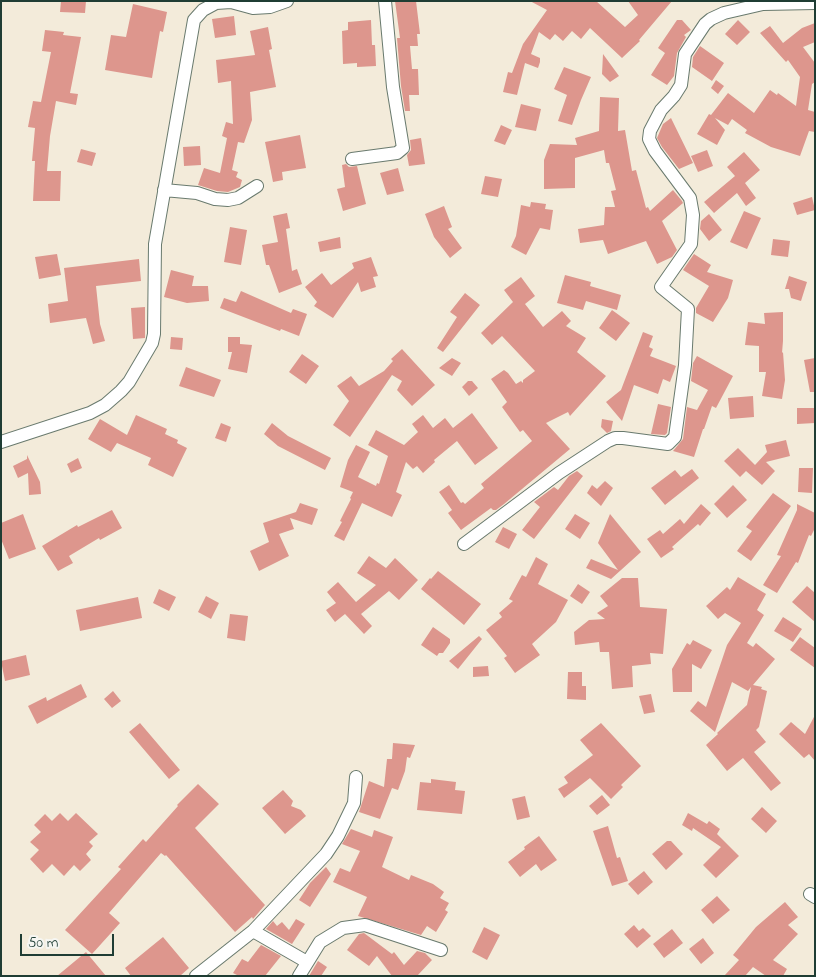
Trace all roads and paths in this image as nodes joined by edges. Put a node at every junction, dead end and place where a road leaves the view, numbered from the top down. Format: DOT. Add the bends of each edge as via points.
graph roads {
  1 [pos="287,1"];
  2 [pos="385,1"];
  3 [pos="815,3"];
  4 [pos="352,159"];
  5 [pos="257,186"];
  6 [pos="164,190"];
  7 [pos="1,442"];
  8 [pos="464,544"];
  9 [pos="356,777"];
  10 [pos="253,931"];
  11 [pos="441,950"];
  12 [pos="307,962"];
  13 [pos="196,976"];
  14 [pos="299,976"];
  1 -- 6 [label="street" via="253,8 231,2 216,3 197,15"];
  2 -- 4 [label="street" via="402,148 398,153"];
  3 -- 8 [label="street" via="763,4 711,19 685,54 681,86 661,110 650,131 649,139 655,151 690,198 693,215 691,244 661,287 688,309 685,365 675,437 668,444 623,438 608,441"];
  5 -- 6 [label="street" via="238,198 228,200"];
  6 -- 7 [label="street" via="154,255 156,325 152,343 129,382 105,405 90,414"];
  9 -- 10 [label="street" via="354,803 326,854"];
  10 -- 12 [label="street"];
  10 -- 13 [label="street"];
  11 -- 12 [label="street" via="365,925 343,928 320,942"];
  12 -- 14 [label="street"];
}
